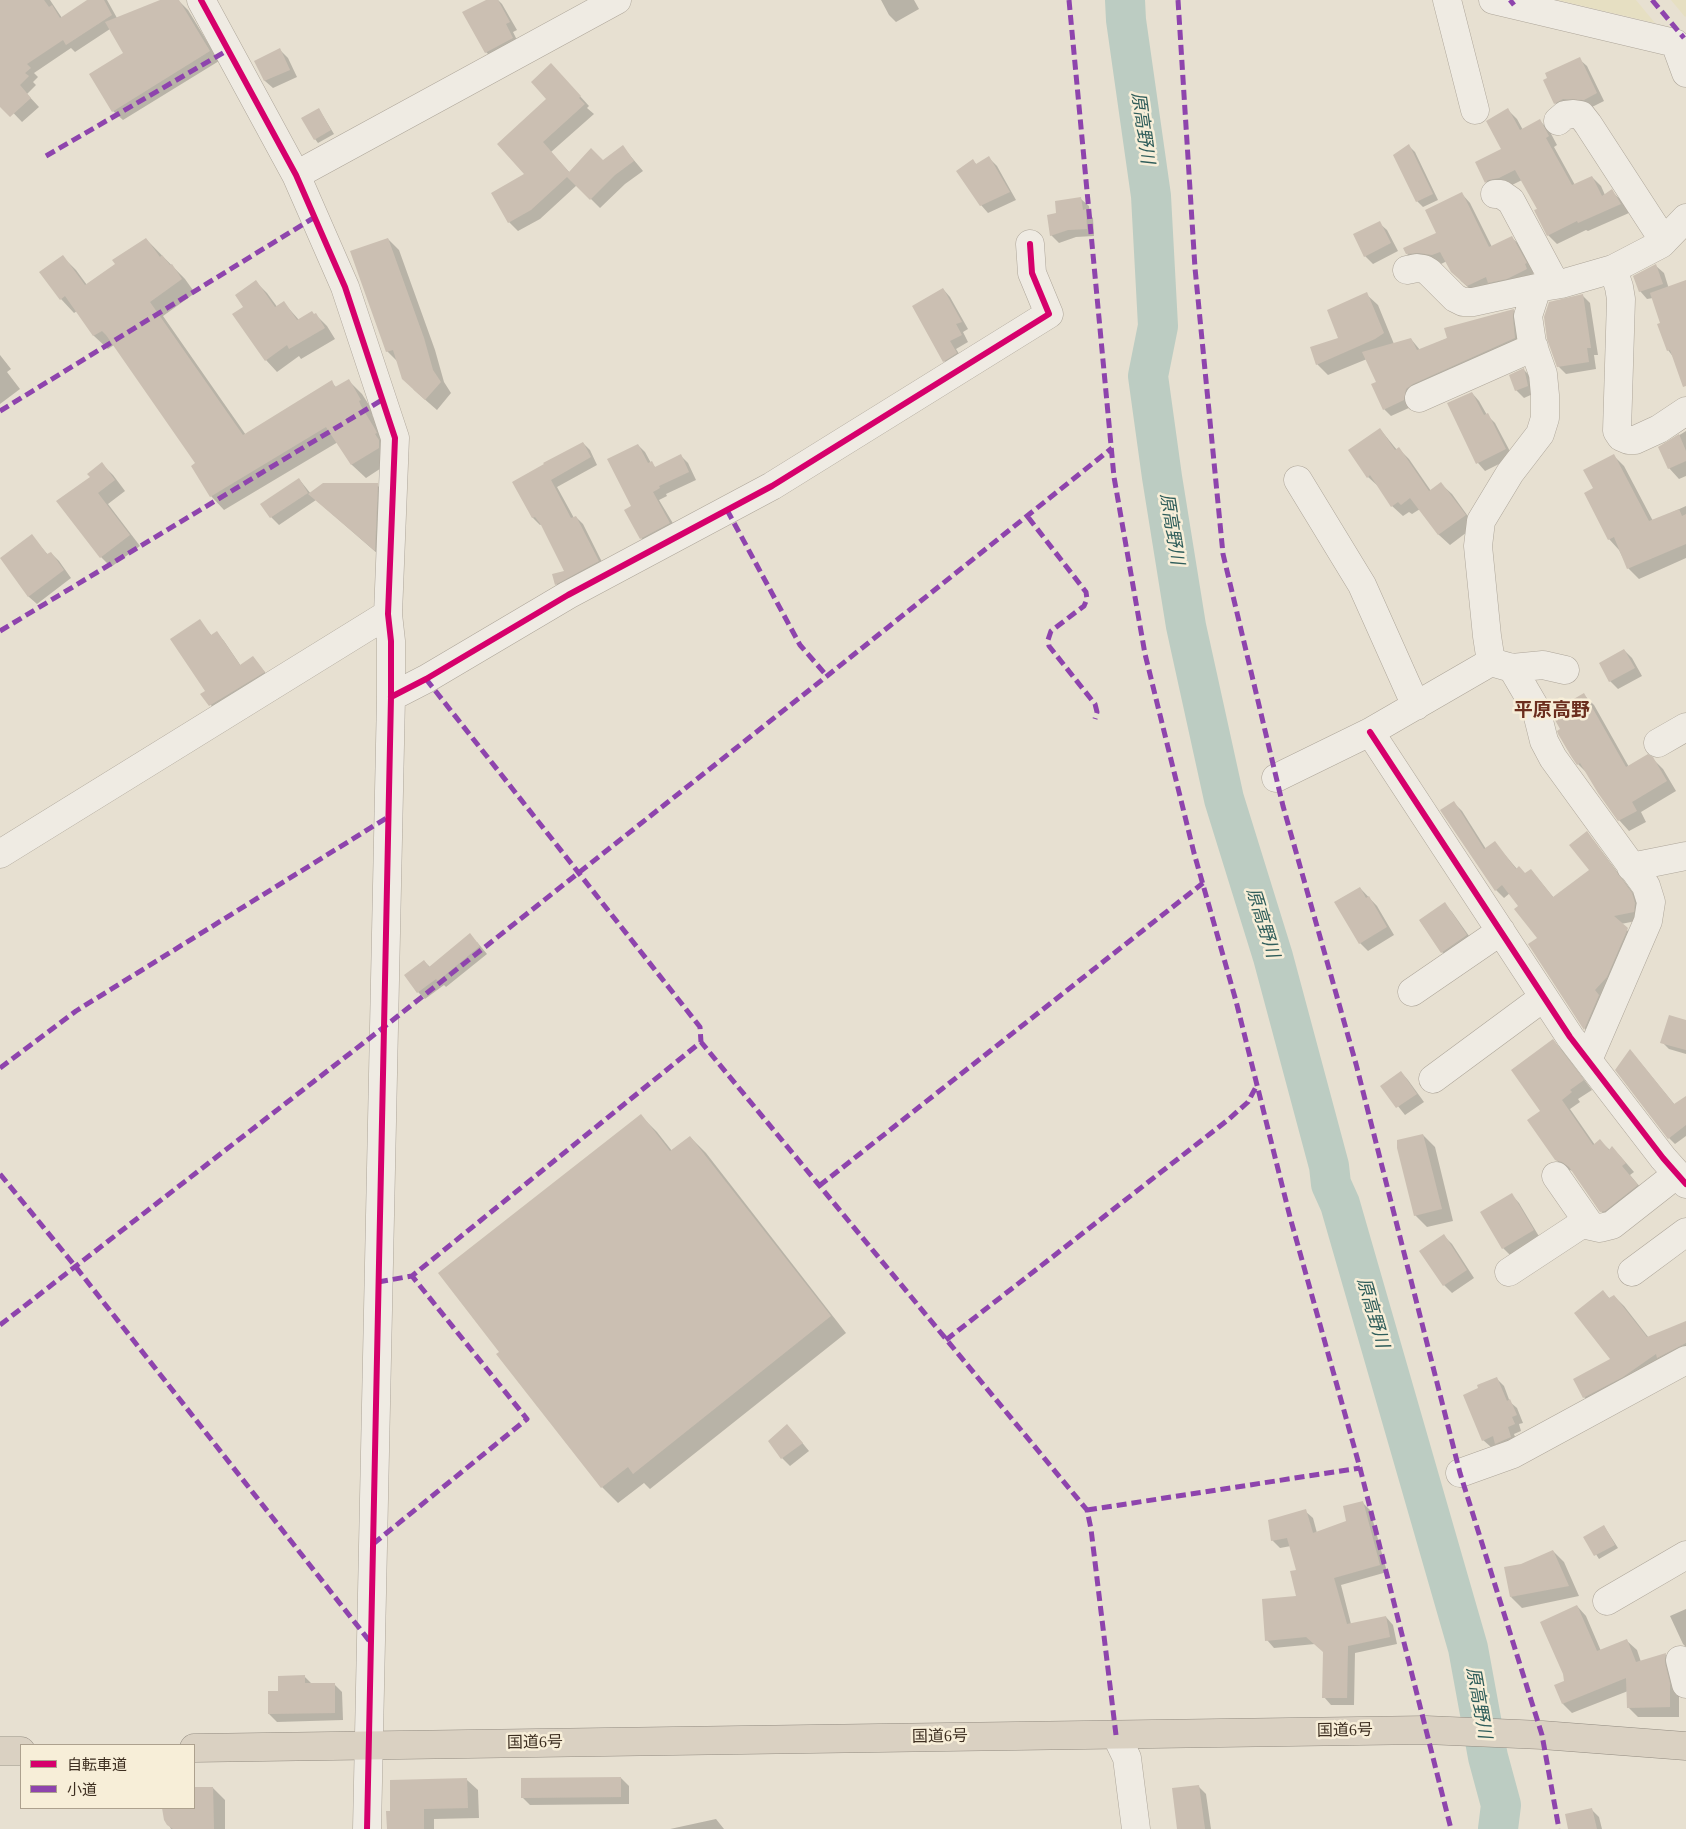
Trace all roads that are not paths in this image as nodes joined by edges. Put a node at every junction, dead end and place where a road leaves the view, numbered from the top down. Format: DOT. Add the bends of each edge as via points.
graph roads {
  1 [pos="201,0"];
  2 [pos="617,0"];
  3 [pos="1447,0"];
  4 [pos="1494,0"];
  5 [pos="1681,40"];
  6 [pos="1686,73"];
  7 [pos="1475,110"];
  8 [pos="1558,121"];
  9 [pos="296,174"];
  10 [pos="1495,194"];
  11 [pos="1686,218"];
  12 [pos="1664,241"];
  13 [pos="1030,244"];
  14 [pos="1613,269"];
  15 [pos="1407,270"];
  16 [pos="1546,286"];
  17 [pos="1534,347"];
  18 [pos="1419,398"];
  19 [pos="1686,411"];
  20 [pos="1298,480"];
  21 [pos="388,614"];
  22 [pos="1502,665"];
  23 [pos="1565,670"];
  24 [pos="391,697"];
  25 [pos="1416,706"];
  26 [pos="1686,727"];
  27 [pos="1370,732"];
  28 [pos="1658,743"];
  29 [pos="1276,778"];
  30 [pos="0,854"];
  31 [pos="1686,856"];
  32 [pos="1631,867"];
  33 [pos="1501,931"];
  34 [pos="1412,992"];
  35 [pos="1544,998"];
  36 [pos="1588,1060"];
  37 [pos="1433,1079"];
  38 [pos="1556,1176"];
  39 [pos="1681,1179"];
  40 [pos="1590,1225"];
  41 [pos="1686,1232"];
  42 [pos="1509,1272"];
  43 [pos="1632,1272"];
  44 [pos="1686,1360"];
  45 [pos="1460,1474"];
  46 [pos="1686,1555"];
  47 [pos="1607,1601"];
  48 [pos="1116,1735"];
  49 [pos="369,1746"];
  50 [pos="1686,1746"];
  51 [pos="195,1748"];
  52 [pos="0,1751"];
  53 [pos="20,1751"];
  54 [pos="368,1829"];
  55 [pos="1136,1829"];
  1 -- 9 [label="street"];
  2 -- 9 [label="street"];
  3 -- 7 [label="street"];
  4 -- 5 [label="street"];
  5 -- 6 [label="street"];
  8 -- 12 [label="street" via="1574,114 1581,116"];
  9 -- 21 [label="street" via="345,287 394,438"];
  10 -- 16 [label="street" via="1511,201"];
  11 -- 12 [label="street"];
  12 -- 14 [label="street"];
  13 -- 24 [label="street" via="1032,273 1049,314 772,486 568,595"];
  14 -- 16 [label="street"];
  14 -- 19 [label="street" via="1621,299 1617,431 1621,437 1635,440"];
  15 -- 16 [label="street" via="1424,269 1463,302"];
  16 -- 17 [label="street" via="1528,316"];
  17 -- 18 [label="street"];
  17 -- 22 [label="street" via="1542,374 1545,418 1540,434 1481,521 1478,546 1487,636"];
  20 -- 25 [label="street" via="1362,585"];
  21 -- 24 [label="street" via="392,641"];
  21 -- 30 [label="street"];
  22 -- 23 [label="street" via="1543,665"];
  22 -- 25 [label="street"];
  22 -- 32 [label="street" via="1536,709 1552,758"];
  24 -- 49 [label="street"];
  25 -- 27 [label="street"];
  26 -- 28 [label="street"];
  27 -- 29 [label="street"];
  27 -- 33 [label="street"];
  31 -- 32 [label="street"];
  32 -- 36 [label="street" via="1646,886 1650,902 1648,921"];
  33 -- 34 [label="street"];
  33 -- 35 [label="street"];
  35 -- 36 [label="street"];
  35 -- 37 [label="street"];
  36 -- 39 [label="street"];
  38 -- 40 [label="street"];
  39 -- 40 [label="street" via="1612,1225 1600,1228"];
  40 -- 42 [label="street" via="1582,1224"];
  41 -- 43 [label="street"];
  44 -- 45 [label="street" via="1513,1454"];
  46 -- 47 [label="street"];
  48 -- 49 [label="highway, 国道6号"];
  48 -- 50 [label="highway, 国道6号" via="1436,1730"];
  48 -- 55 [label="street" via="1127,1758"];
  49 -- 51 [label="highway, 国道6号"];
  49 -- 54 [label="street"];
  52 -- 53 [label="highway"];
}
